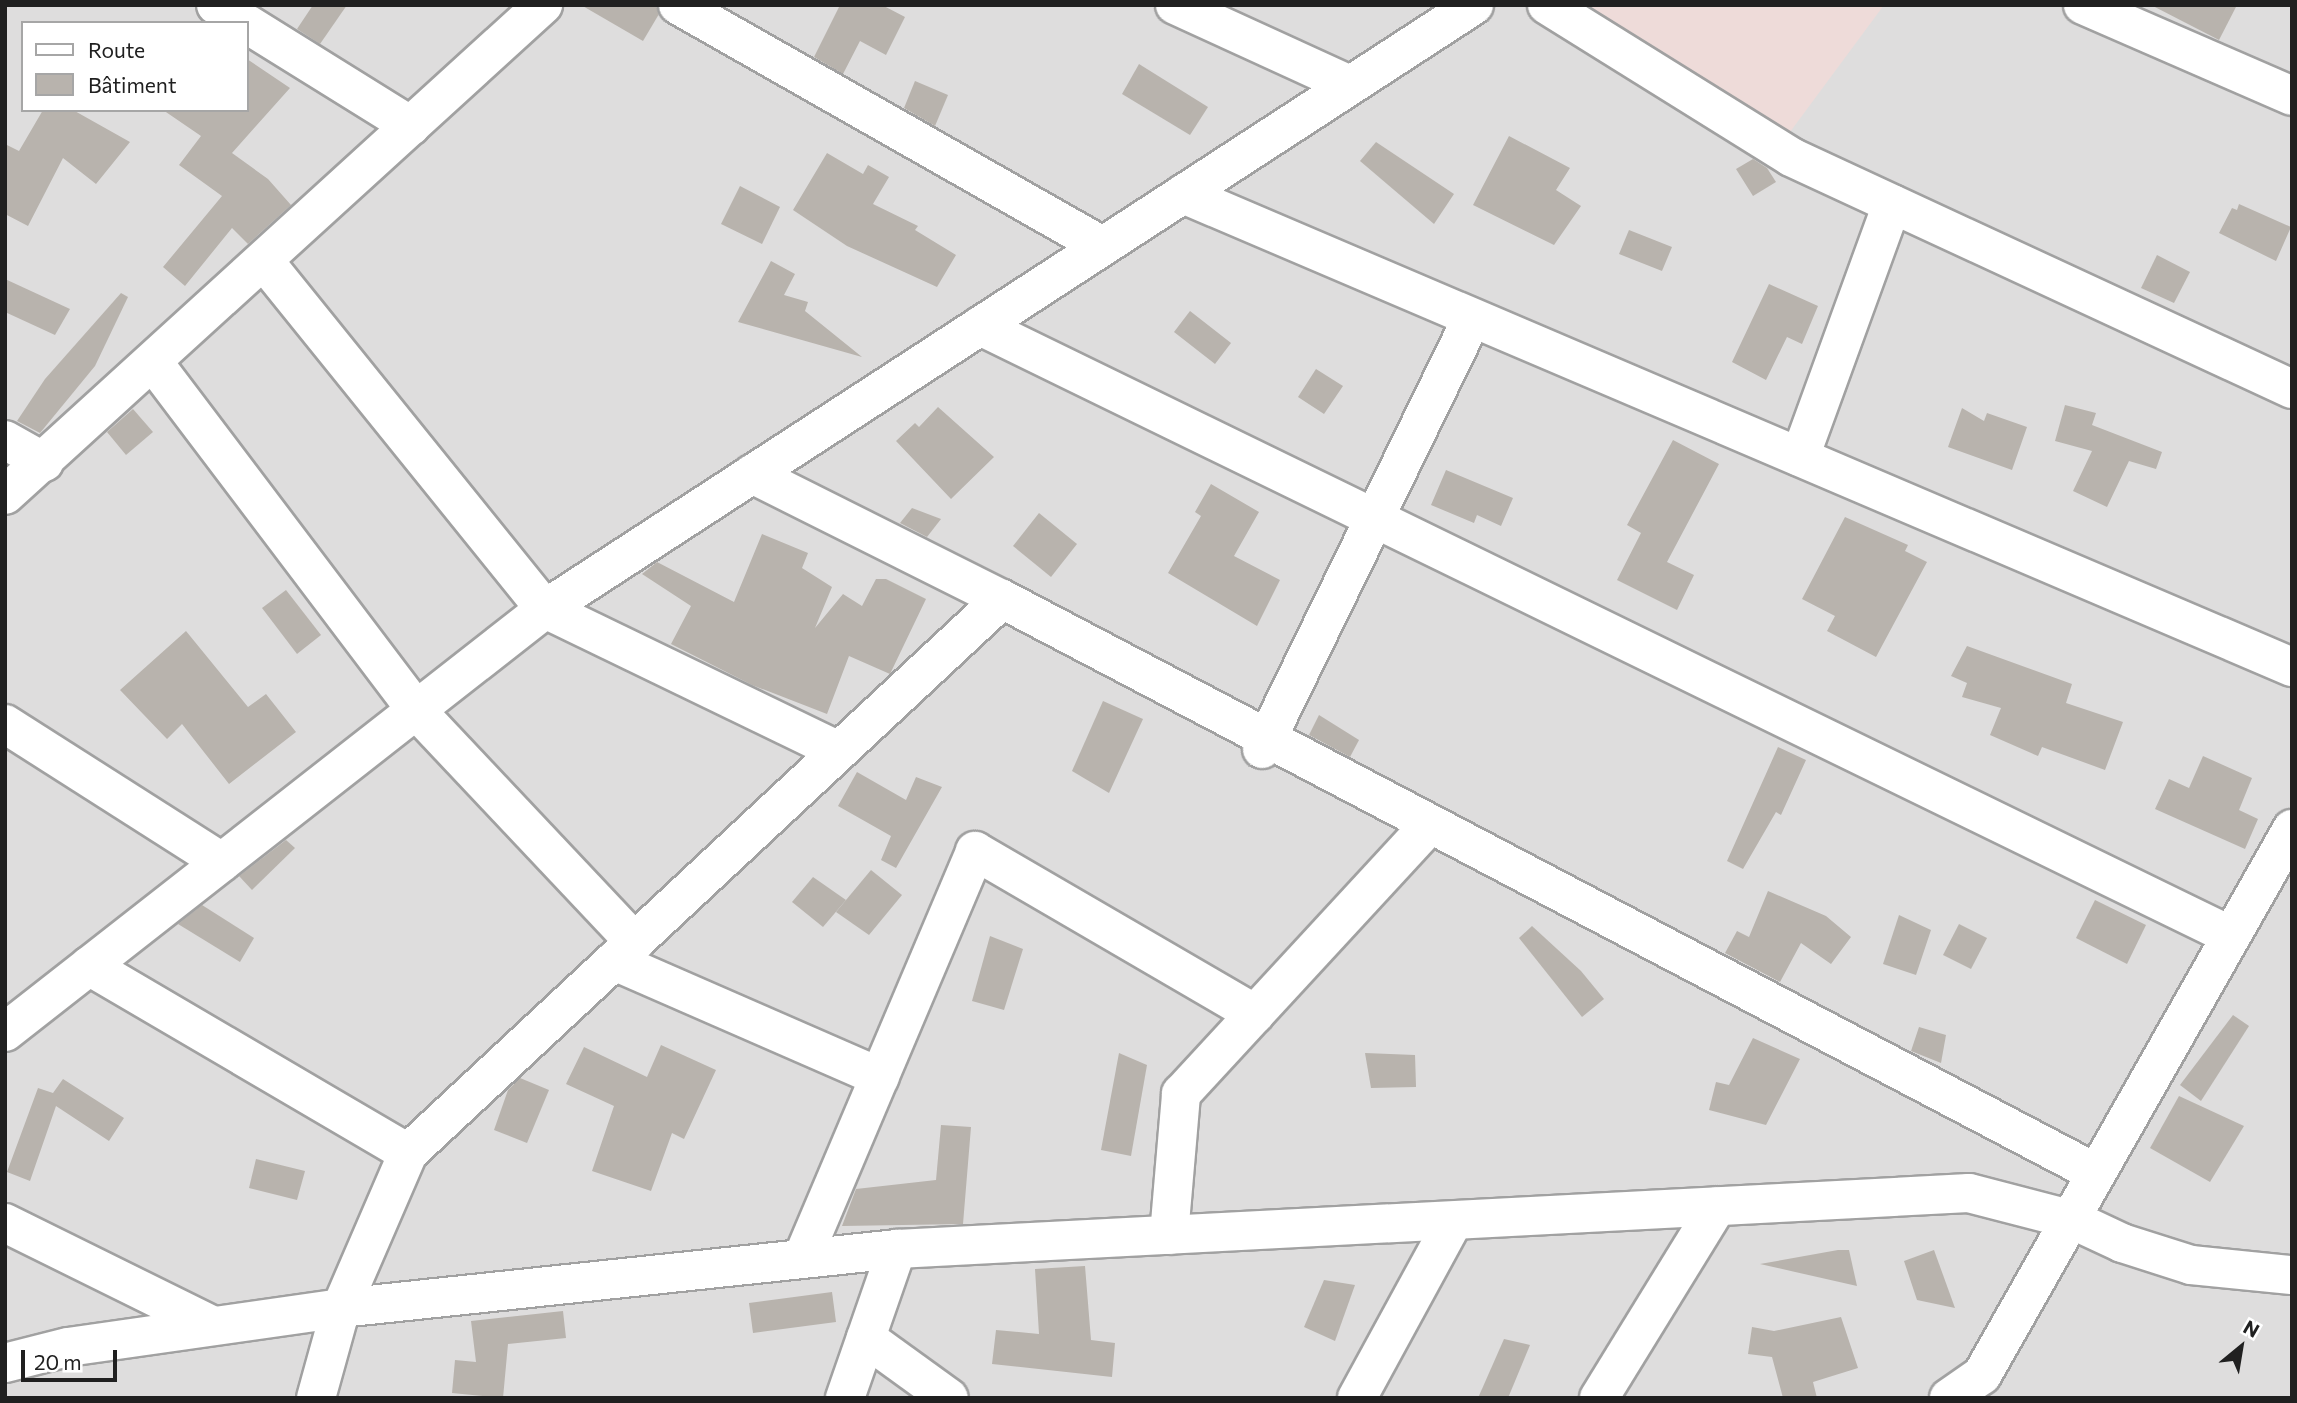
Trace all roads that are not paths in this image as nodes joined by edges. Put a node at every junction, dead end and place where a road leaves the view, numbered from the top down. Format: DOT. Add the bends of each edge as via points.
graph roads {
  1 [pos="543,5"];
  2 [pos="678,5"];
  3 [pos="1175,5"];
  4 [pos="1474,5"];
  5 [pos="1547,5"];
  6 [pos="2083,5"];
  7 [pos="1218,14"];
  8 [pos="248,23"];
  9 [pos="1350,85"];
  10 [pos="2292,96"];
  11 [pos="411,126"];
  12 [pos="1183,194"];
  13 [pos="1892,204"];
  14 [pos="1102,246"];
  15 [pos="264,261"];
  16 [pos="1472,317"];
  17 [pos="981,326"];
  18 [pos="153,362"];
  19 [pos="2292,389"];
  20 [pos="5,440"];
  21 [pos="1800,457"];
  22 [pos="44,462"];
  23 [pos="752,474"];
  24 [pos="5,495"];
  25 [pos="1374,518"];
  26 [pos="1002,598"];
  27 [pos="545,609"];
  28 [pos="2292,667"];
  29 [pos="415,710"];
  30 [pos="5,724"];
  31 [pos="1265,744"];
  32 [pos="839,751"];
  33 [pos="1430,824"];
  34 [pos="2292,829"];
  35 [pos="222,862"];
  36 [pos="2231,936"];
  37 [pos="624,951"];
  38 [pos="89,966"];
  39 [pos="1255,1014"];
  40 [pos="5,1032"];
  41 [pos="880,1077"];
  42 [pos="408,1153"];
  43 [pos="2095,1174"];
  44 [pos="1717,1206"];
  45 [pos="2073,1220"];
  46 [pos="1453,1222"];
  47 [pos="5,1223"];
  48 [pos="1169,1235"];
  49 [pos="897,1249"];
  50 [pos="803,1257"];
  51 [pos="2292,1275"];
  52 [pos="341,1307"];
  53 [pos="213,1326"];
  54 [pos="866,1338"];
  55 [pos="5,1363"];
  56 [pos="316,1398"];
  57 [pos="845,1398"];
  58 [pos="949,1398"];
  59 [pos="1357,1398"];
  60 [pos="1599,1398"];
  61 [pos="1949,1398"];
  1 -- 11 [label="street"];
  2 -- 14 [label="street"];
  3 -- 7 [label="street"];
  4 -- 9 [label="street"];
  5 -- 13 [label="street" via="1791,157"];
  6 -- 10 [label="street"];
  7 -- 9 [label="street"];
  8 -- 11 [label="street"];
  9 -- 12 [label="street"];
  11 -- 15 [label="street"];
  12 -- 14 [label="street"];
  12 -- 16 [label="street"];
  13 -- 19 [label="street"];
  13 -- 21 [label="street"];
  14 -- 17 [label="street"];
  15 -- 18 [label="street"];
  15 -- 27 [label="street"];
  16 -- 21 [label="street"];
  16 -- 25 [label="street"];
  17 -- 23 [label="street"];
  17 -- 25 [label="street"];
  18 -- 22 [label="street"];
  18 -- 29 [label="street"];
  20 -- 22 [label="street"];
  21 -- 28 [label="street"];
  22 -- 24 [label="street"];
  23 -- 26 [label="street"];
  23 -- 27 [label="street"];
  25 -- 31 [label="street"];
  25 -- 36 [label="street"];
  26 -- 31 [label="street"];
  26 -- 32 [label="street"];
  27 -- 29 [label="street"];
  27 -- 32 [label="street"];
  29 -- 35 [label="street"];
  29 -- 37 [label="street"];
  30 -- 35 [label="street"];
  31 -- 33 [label="street"];
  32 -- 37 [label="street"];
  33 -- 39 [label="street"];
  33 -- 43 [label="street"];
  34 -- 36 [label="street"];
  35 -- 38 [label="street"];
  36 -- 43 [label="street"];
  37 -- 41 [label="street"];
  37 -- 42 [label="street"];
  38 -- 40 [label="street"];
  38 -- 42 [label="street"];
  39 -- 41 [label="street" via="975,851"];
  39 -- 48 [label="street" via="1181,1094"];
  41 -- 50 [label="street"];
  42 -- 52 [label="street"];
  43 -- 45 [label="street"];
  44 -- 45 [label="street" via="1969,1193"];
  44 -- 46 [label="street"];
  44 -- 60 [label="street"];
  45 -- 51 [label="street" via="2122,1243 2192,1265"];
  45 -- 61 [label="street" via="1982,1375"];
  46 -- 48 [label="street"];
  46 -- 59 [label="street"];
  47 -- 53 [label="street"];
  48 -- 49 [label="street"];
  49 -- 50 [label="street"];
  49 -- 54 [label="street"];
  50 -- 52 [label="street"];
  52 -- 53 [label="street"];
  52 -- 56 [label="street"];
  53 -- 55 [label="street" via="68,1347"];
  54 -- 57 [label="street"];
  54 -- 58 [label="street"];
}
